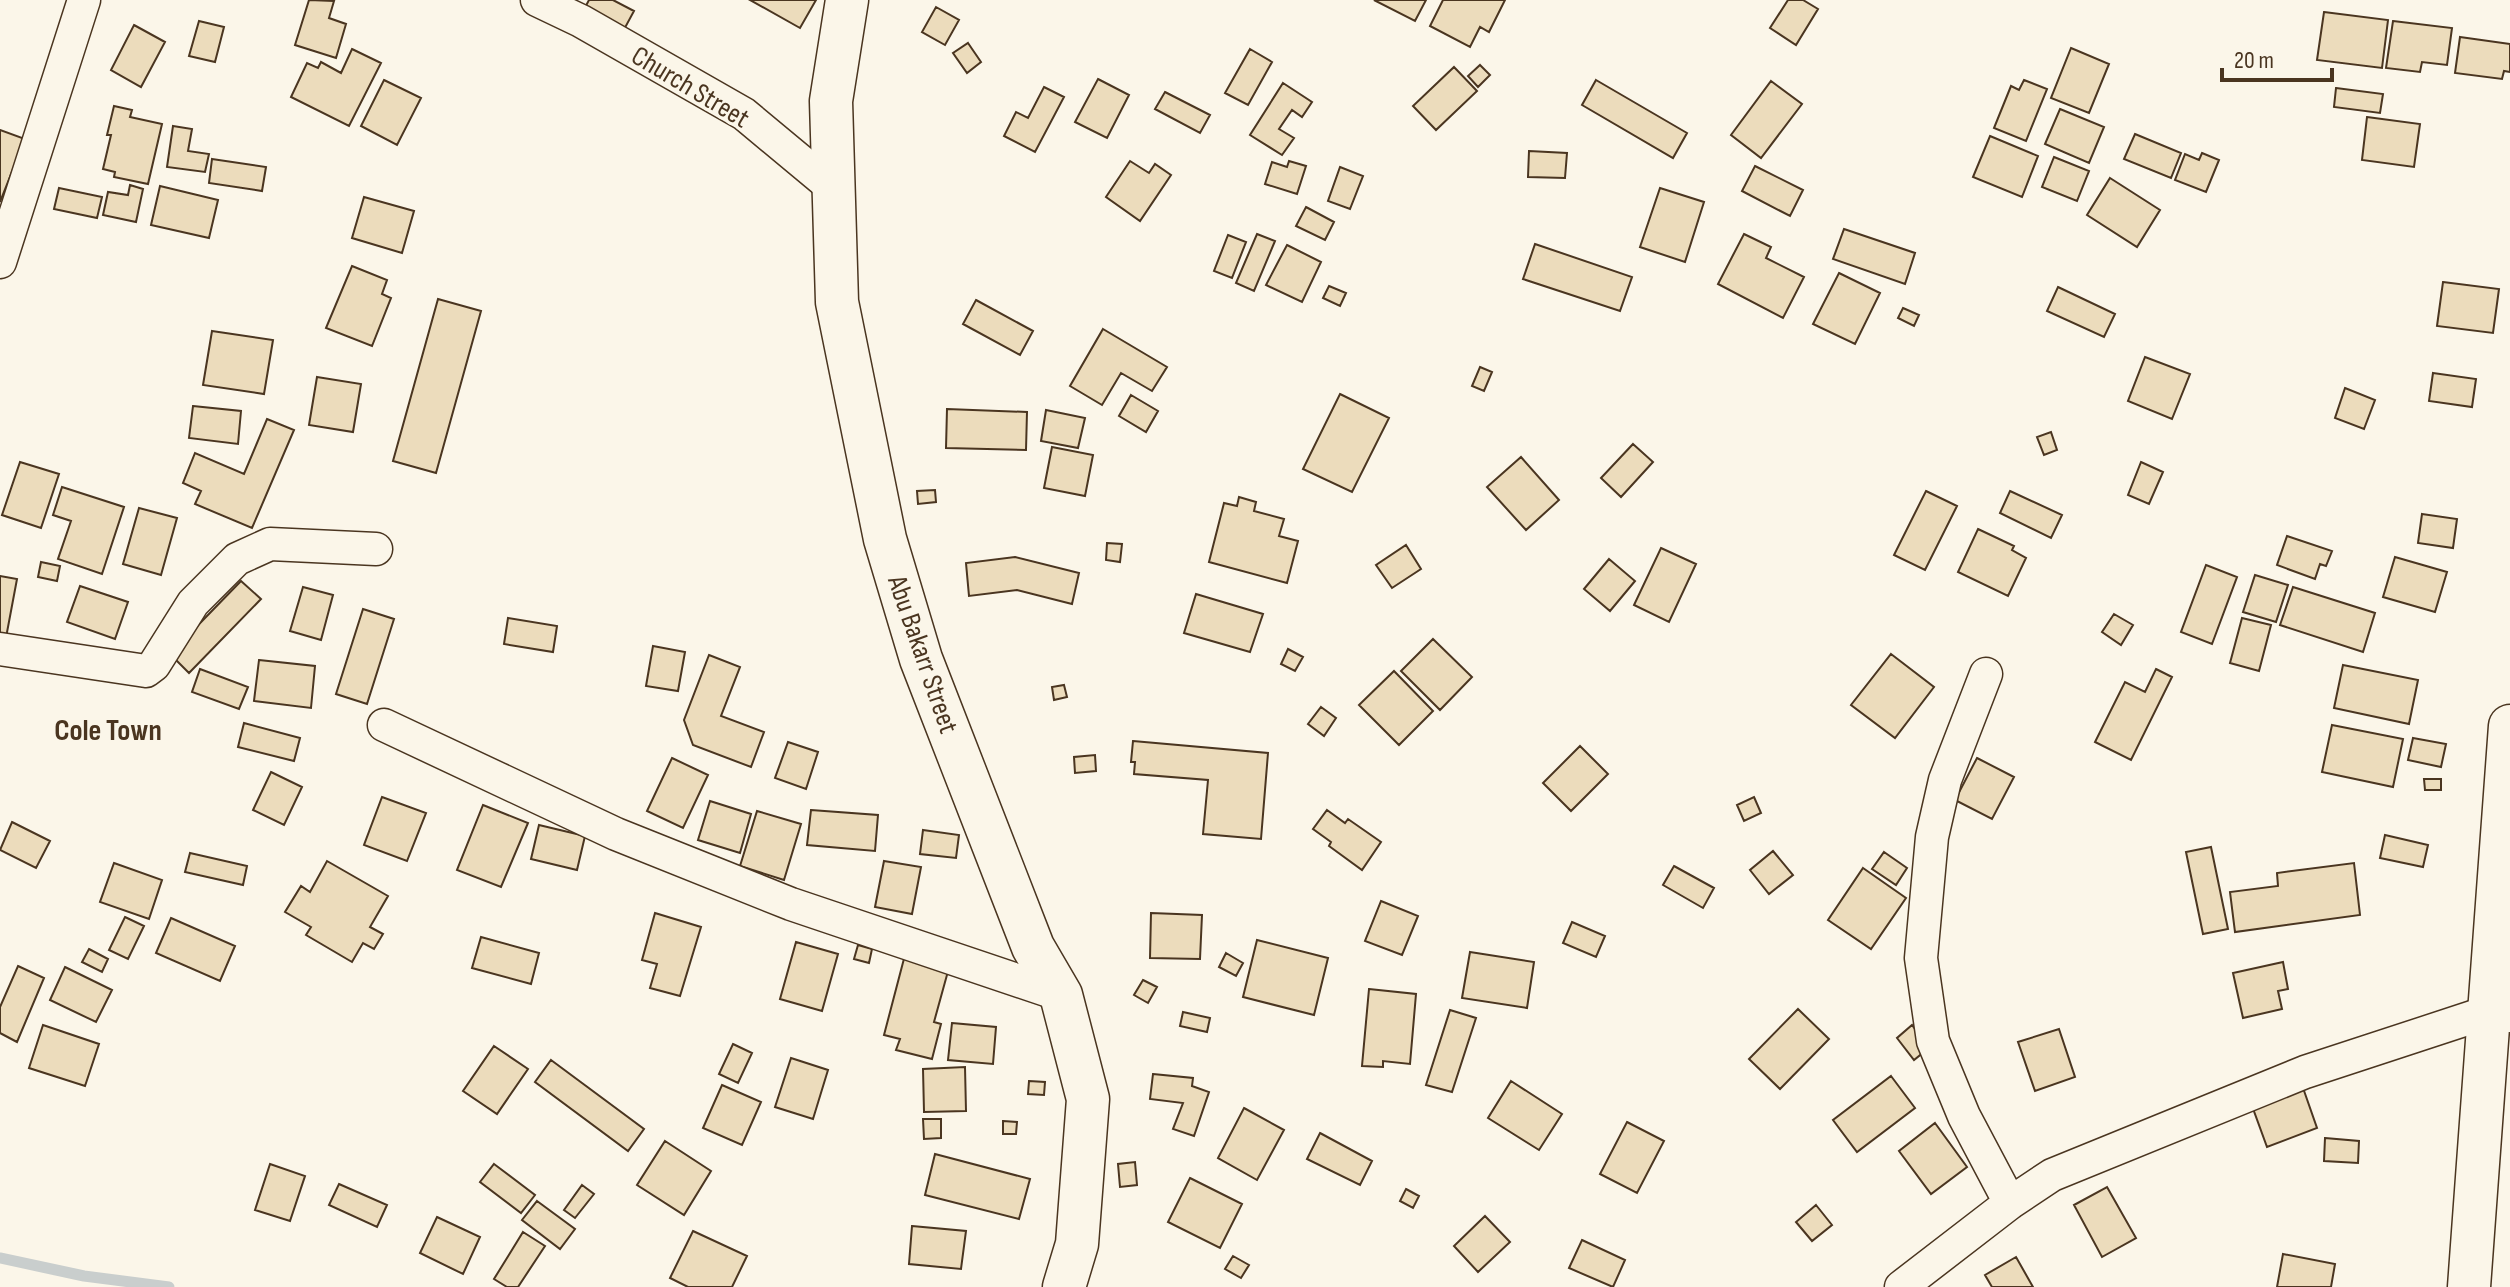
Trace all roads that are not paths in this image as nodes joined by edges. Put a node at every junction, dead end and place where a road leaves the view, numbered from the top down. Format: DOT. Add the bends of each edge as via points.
graph roads {
  1 [pos="84,0"];
  2 [pos="537,0"];
  3 [pos="847,0"];
  4 [pos="833,188"];
  5 [pos="0,262"];
  6 [pos="376,549"];
  7 [pos="0,649"];
  8 [pos="1986,674"];
  9 [pos="384,725"];
  10 [pos="2510,726"];
  11 [pos="1061,995"];
  12 [pos="2501,1014"];
  13 [pos="2010,1203"];
  14 [pos="1064,1287"];
  15 [pos="1901,1287"];
  16 [pos="2469,1287"];
  1 -- 5 [label="street"];
  2 -- 4 [label="street, Church Street" via="744,114"];
  3 -- 4 [label="street, Abu Bakarr Street" via="831,101"];
  4 -- 11 [label="street, Abu Bakarr Street" via="837,302 885,539 921,659 1033,947"];
  6 -- 7 [label="street" via="270,544 237,559 193,603 146,671"];
  8 -- 13 [label="street" via="1945,780 1935,823 1921,958 1933,1041 1964,1116"];
  9 -- 11 [label="street" via="616,834 791,904"];
  10 -- 12 [label="street"];
  11 -- 14 [label="street, Abu Bakarr Street" via="1088,1099 1077,1244"];
  12 -- 13 [label="street" via="2305,1072 2052,1175"];
  12 -- 16 [label="street"];
  13 -- 15 [label="street"];
}
